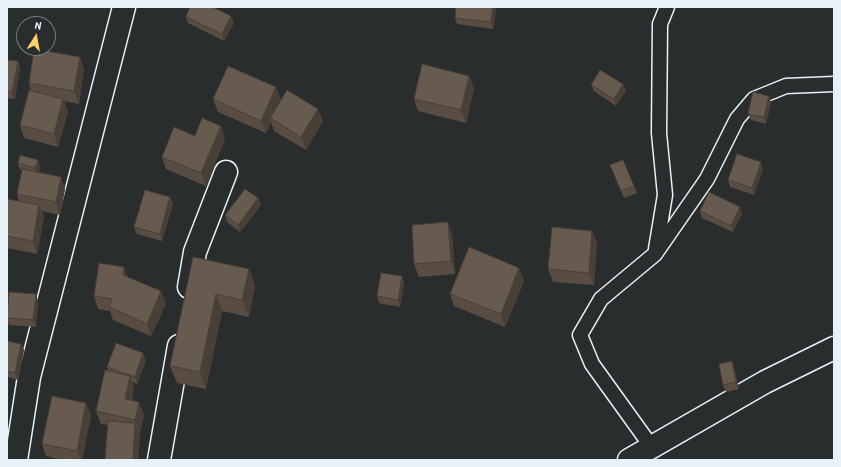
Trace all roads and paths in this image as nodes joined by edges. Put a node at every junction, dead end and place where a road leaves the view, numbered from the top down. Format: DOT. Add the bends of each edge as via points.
graph roads {
  1 [pos="124,7"];
  2 [pos="667,7"];
  3 [pos="834,84"];
  4 [pos="226,172"];
  5 [pos="655,254"];
  6 [pos="186,303"];
  7 [pos="182,327"];
  8 [pos="834,348"];
  9 [pos="651,446"];
  10 [pos="16,460"];
  11 [pos="159,460"];
  12 [pos="629,460"];
  1 -- 10 [label="street" via="29,377"];
  2 -- 5 [label="lane" via="660,24 659,133 665,195"];
  3 -- 5 [label="lane" via="786,86 754,98 737,119 708,179"];
  4 -- 6 [label="street" via="195,252"];
  5 -- 9 [label="lane" via="601,299 580,335 592,364"];
  7 -- 11 [label="street"];
  8 -- 9 [label="street" via="765,382"];
  9 -- 12 [label="street"];
}
